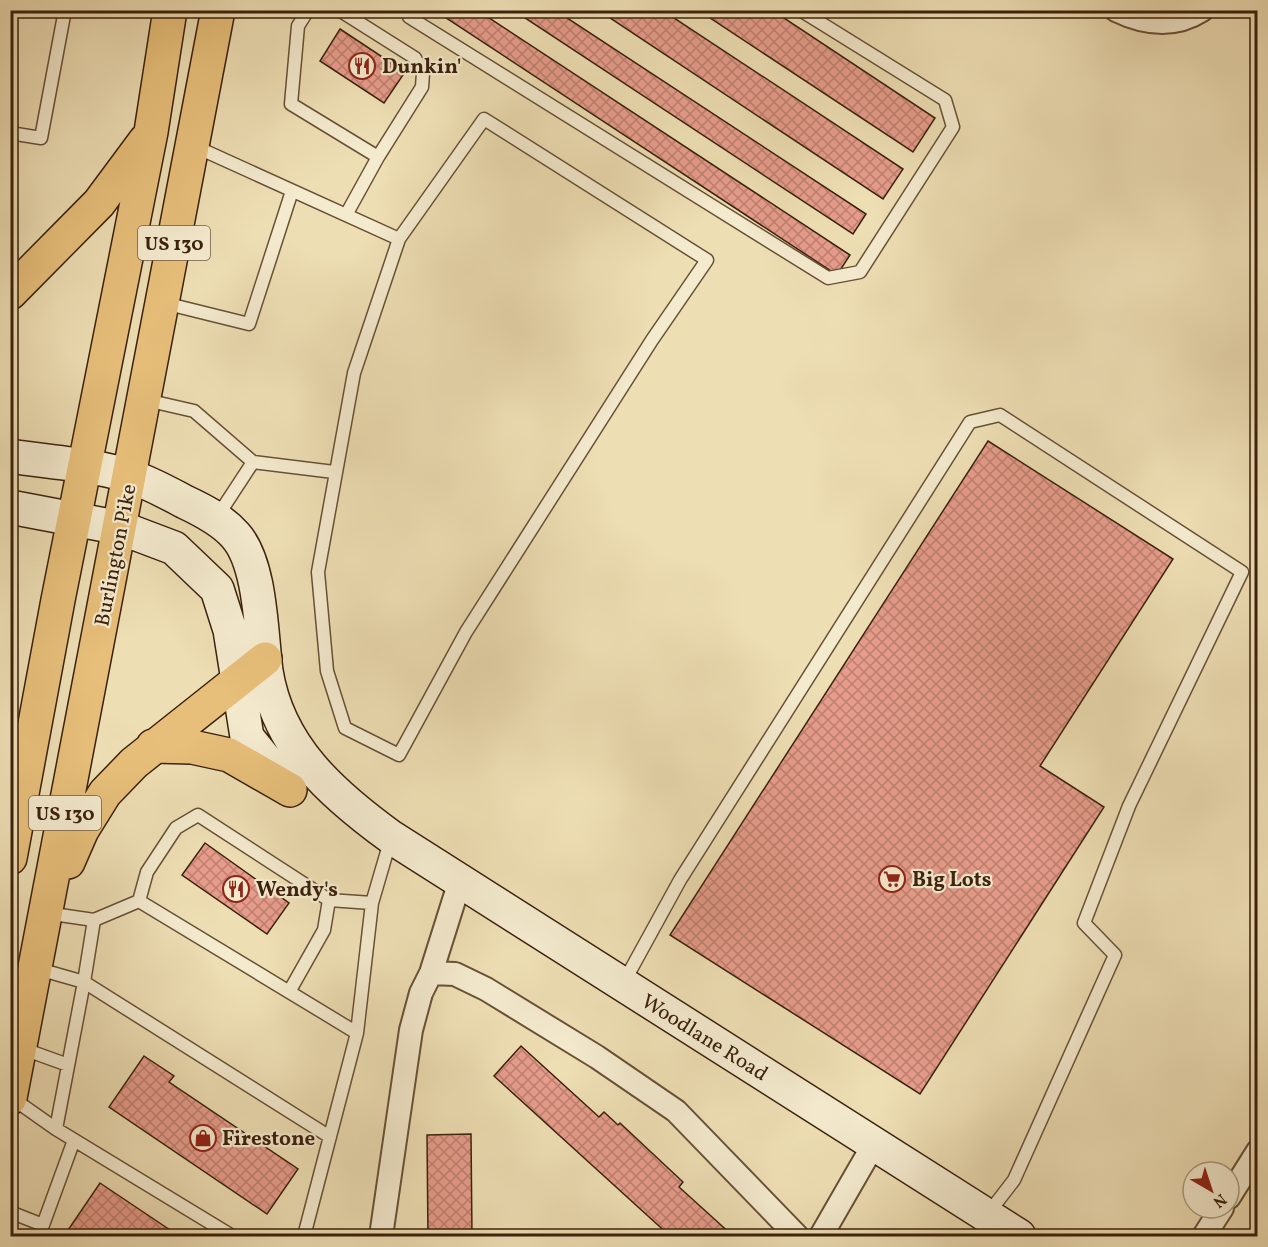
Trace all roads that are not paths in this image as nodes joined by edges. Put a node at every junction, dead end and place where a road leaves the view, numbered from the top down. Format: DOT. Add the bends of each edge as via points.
graph roads {
  1 [pos="65,10"];
  2 [pos="170,10"];
  3 [pos="218,10"];
  4 [pos="308,10"];
  5 [pos="339,10"];
  6 [pos="408,10"];
  7 [pos="800,10"];
  8 [pos="1116,10"];
  9 [pos="1202,10"];
  10 [pos="152,132"];
  11 [pos="10,133"];
  12 [pos="193,146"];
  13 [pos="378,157"];
  14 [pos="292,191"];
  15 [pos="346,215"];
  16 [pos="399,239"];
  17 [pos="10,293"];
  18 [pos="163,303"];
  19 [pos="145,400"];
  20 [pos="10,456"];
  21 [pos="253,462"];
  22 [pos="84,467"];
  23 [pos="334,472"];
  24 [pos="130,476"];
  25 [pos="10,507"];
  26 [pos="74,519"];
  27 [pos="215,520"];
  28 [pos="121,528"];
  29 [pos="266,658"];
  30 [pos="238,679"];
  31 [pos="153,746"];
  32 [pos="290,790"];
  33 [pos="391,837"];
  34 [pos="10,858"];
  35 [pos="460,881"];
  36 [pos="328,900"];
  37 [pos="139,901"];
  38 [pos="372,903"];
  39 [pos="46,913"];
  40 [pos="94,920"];
  41 [pos="36,968"];
  42 [pos="431,974"];
  43 [pos="84,982"];
  44 [pos="623,985"];
  45 [pos="289,992"];
  46 [pos="357,1034"];
  47 [pos="20,1047"];
  48 [pos="68,1065"];
  49 [pos="11,1097"];
  50 [pos="56,1129"];
  51 [pos="330,1137"];
  52 [pos="74,1140"];
  53 [pos="874,1144"];
  54 [pos="1257,1151"];
  55 [pos="1241,1177"];
  56 [pos="10,1212"];
  57 [pos="986,1216"];
  58 [pos="1214,1220"];
  59 [pos="232,1236"];
  60 [pos="304,1236"];
  61 [pos="381,1236"];
  62 [pos="797,1236"];
  63 [pos="820,1236"];
  64 [pos="1019,1236"];
  65 [pos="1204,1236"];
  1 -- 11 [label="lane" via="41,138"];
  2 -- 10 [label="highway, US 130"];
  3 -- 12 [label="highway, Burlington Pike / US 130"];
  4 -- 13 [label="lane" via="298,26 291,104"];
  5 -- 13 [label="lane" via="415,58 423,73 422,87"];
  6 -- 7 [label="lane" via="409,17 454,46 828,278 860,272 953,127 945,100"];
  8 -- 9 [label="street" via="1134,19 1174,22"];
  10 -- 17 [label="highway" via="99,203"];
  10 -- 22 [label="highway, US 130"];
  12 -- 14 [label="lane"];
  12 -- 18 [label="highway, Burlington Pike / US 130"];
  13 -- 15 [label="lane"];
  14 -- 15 [label="lane"];
  14 -- 18 [label="lane" via="249,324"];
  15 -- 16 [label="lane"];
  16 -- 23 [label="lane" via="354,373"];
  16 -- 23 [label="lane" via="484,119 707,260 465,632 399,755 345,728 327,671 318,572"];
  18 -- 19 [label="highway, Burlington Pike / US 130"];
  19 -- 21 [label="lane" via="194,411"];
  19 -- 24 [label="highway, Burlington Pike / US 130"];
  20 -- 22 [label="street, Woodlane Road"];
  21 -- 23 [label="lane"];
  21 -- 27 [label="lane"];
  22 -- 24 [label="street, Woodlane Road"];
  22 -- 26 [label="highway, US 130"];
  24 -- 27 [label="street, Woodlane Road"];
  24 -- 28 [label="highway, Burlington Pike / US 130"];
  25 -- 26 [label="street, Woodlane Road"];
  26 -- 28 [label="street, Woodlane Road"];
  26 -- 34 [label="highway, US 130"];
  27 -- 29 [label="street, Woodlane Road" via="236,535 250,564"];
  28 -- 30 [label="street, Woodlane Road" via="174,548 217,588 230,630"];
  28 -- 39 [label="highway, Burlington Pike / US 130"];
  29 -- 30 [label="highway"];
  29 -- 33 [label="street, Woodlane Road" via="277,711 295,748 321,782"];
  30 -- 31 [label="highway"];
  30 -- 32 [label="street, Woodlane Road" via="247,737"];
  31 -- 32 [label="highway" via="192,747 229,755"];
  31 -- 39 [label="highway" via="105,793 82,830"];
  32 -- 33 [label="street, Woodlane Road"];
  33 -- 35 [label="street, Woodlane Road"];
  33 -- 38 [label="lane"];
  35 -- 42 [label="street"];
  35 -- 44 [label="street, Woodlane Road"];
  36 -- 37 [label="lane" via="198,815 176,828 147,872"];
  36 -- 38 [label="lane"];
  36 -- 45 [label="lane" via="324,930"];
  37 -- 40 [label="lane"];
  37 -- 45 [label="lane"];
  38 -- 46 [label="lane"];
  39 -- 40 [label="lane"];
  39 -- 41 [label="highway, Burlington Pike / US 130"];
  40 -- 43 [label="lane"];
  41 -- 43 [label="lane"];
  41 -- 47 [label="highway, Burlington Pike / US 130"];
  42 -- 61 [label="street" via="421,993 411,1030"];
  42 -- 62 [label="street" via="455,974 486,989 676,1111"];
  43 -- 48 [label="lane"];
  43 -- 51 [label="lane"];
  44 -- 53 [label="street, Woodlane Road"];
  44 -- 57 [label="lane" via="685,873 970,422 1000,415 1242,572 1129,806 1084,923 1116,955 1014,1180"];
  45 -- 46 [label="lane"];
  46 -- 51 [label="lane"];
  47 -- 48 [label="lane"];
  47 -- 49 [label="highway, Burlington Pike / US 130"];
  48 -- 50 [label="lane"];
  49 -- 50 [label="lane"];
  50 -- 52 [label="lane"];
  51 -- 60 [label="lane"];
  52 -- 56 [label="lane" via="43,1225"];
  52 -- 59 [label="lane"];
  53 -- 57 [label="street, Woodlane Road"];
  53 -- 63 [label="street"];
  54 -- 55 [label="street"];
  57 -- 64 [label="street, Woodlane Road"];
  58 -- 65 [label="street"];
}
